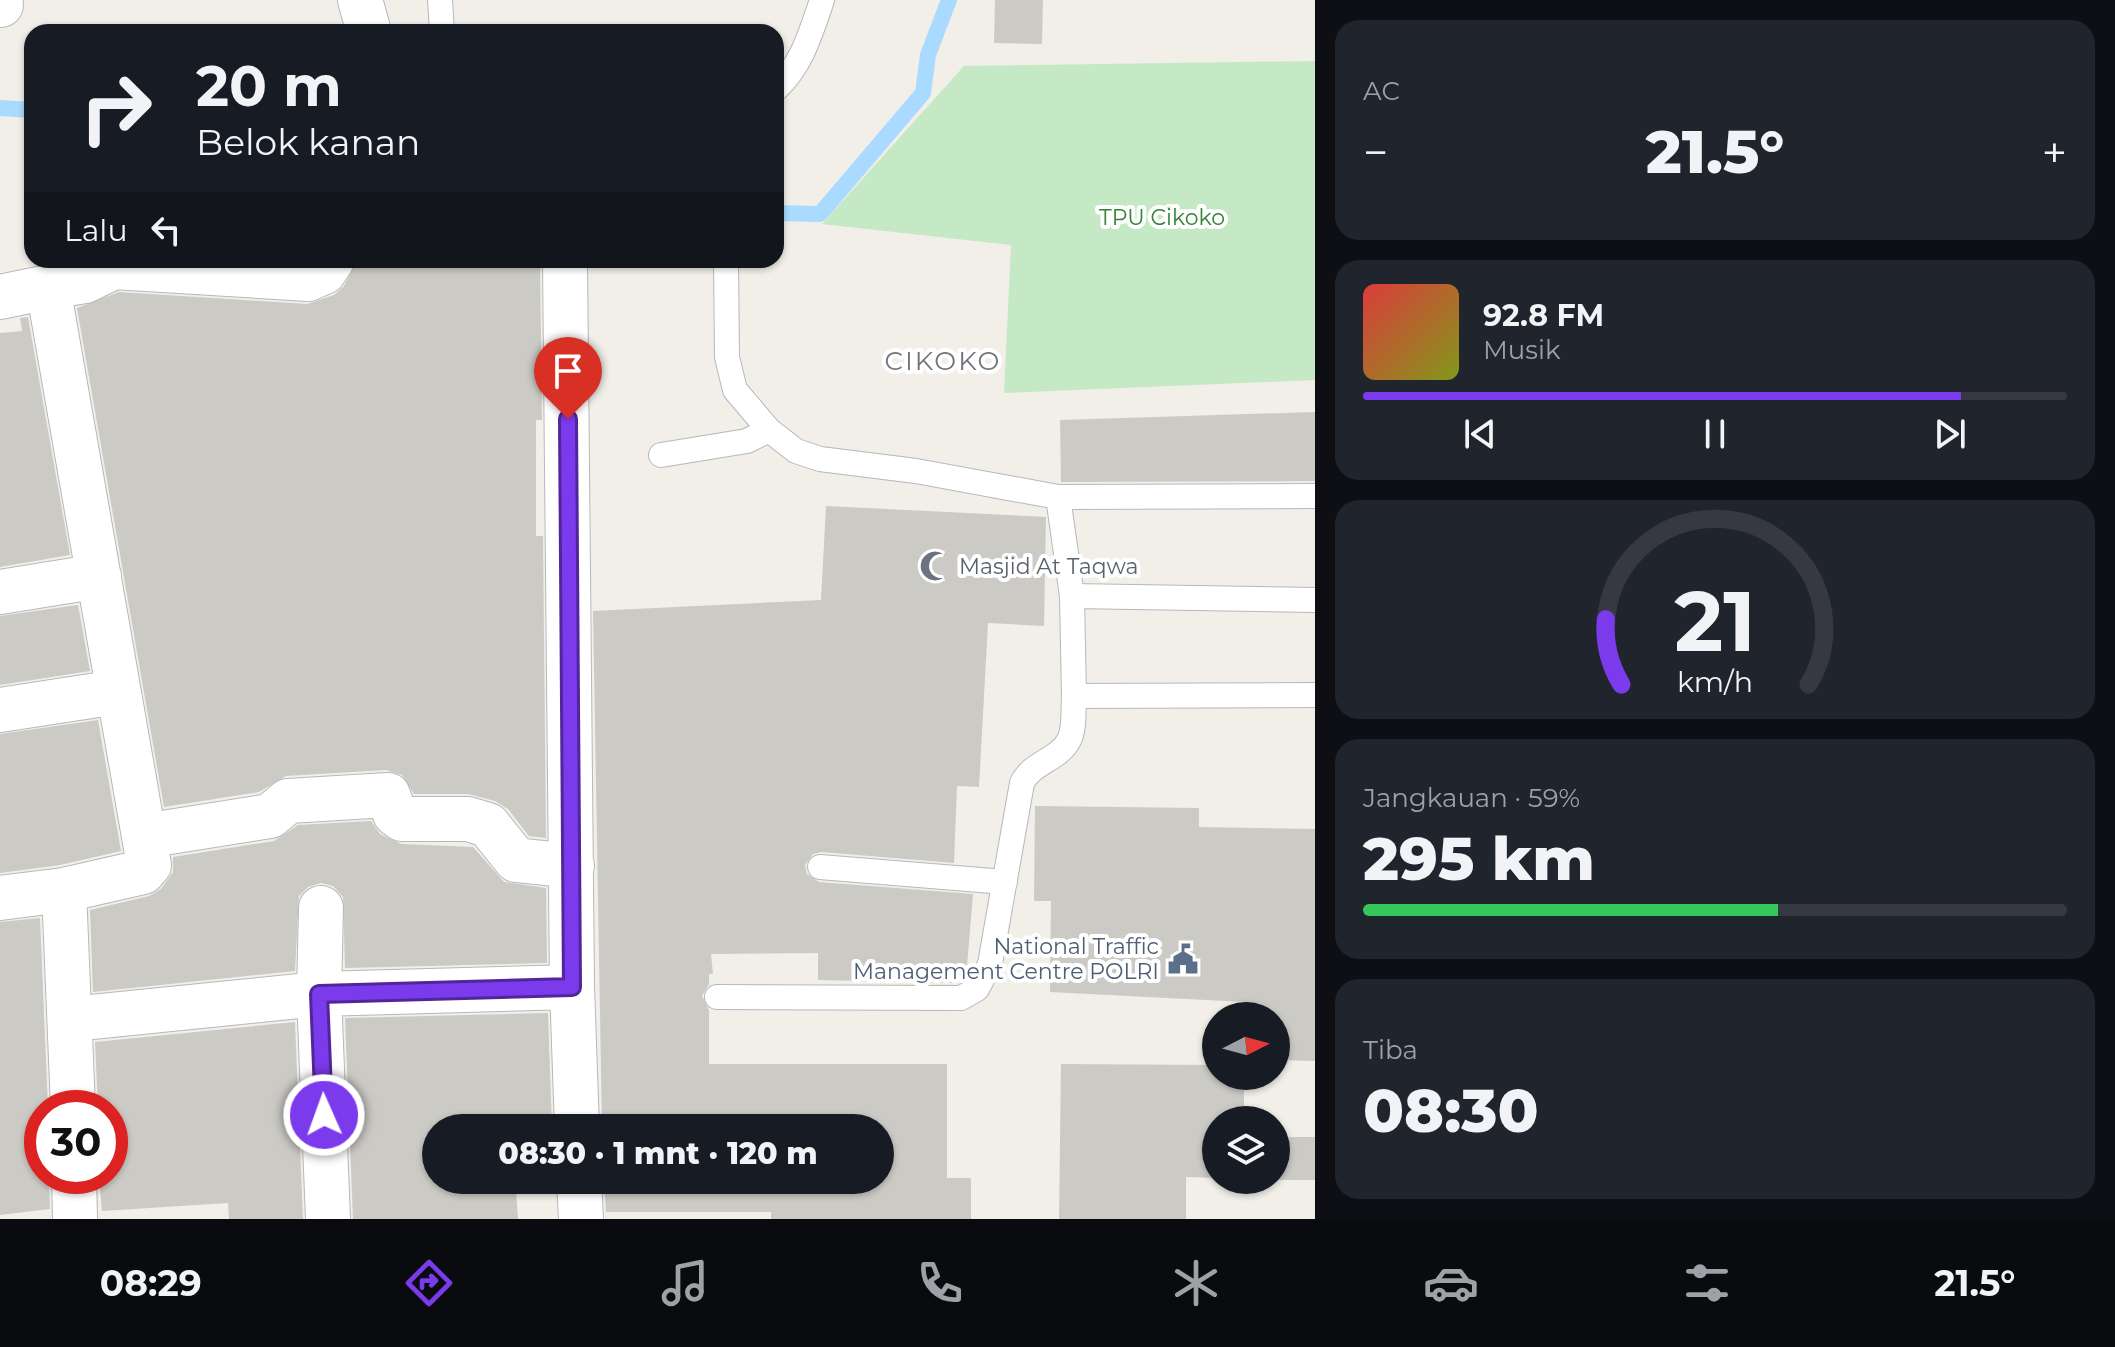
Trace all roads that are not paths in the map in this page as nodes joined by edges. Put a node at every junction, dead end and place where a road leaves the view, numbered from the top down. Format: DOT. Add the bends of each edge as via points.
graph roads {
  1 [pos="360,0"];
  2 [pos="440,0"];
  3 [pos="822,0"];
  4 [pos="367,24"];
  5 [pos="442,24"];
  6 [pos="784,77"];
  7 [pos="112,268"];
  8 [pos="130,268"];
  9 [pos="327,268"];
  10 [pos="565,268"];
  11 [pos="726,268"];
  12 [pos="48,287"];
  13 [pos="0,297"];
  14 [pos="769,430"];
  15 [pos="661,455"];
  16 [pos="1315,496"];
  17 [pos="1058,497"];
  18 [pos="99,576"];
  19 [pos="0,592"];
  20 [pos="1072,596"];
  21 [pos="1315,600"];
  22 [pos="117,692"];
  23 [pos="1315,695"];
  24 [pos="1074,696"];
  25 [pos="0,710"];
  26 [pos="146,851"];
  27 [pos="572,866"];
  28 [pos="820,867"];
  29 [pos="1005,882"];
  30 [pos="64,890"];
  31 [pos="0,898"];
  32 [pos="321,908"];
  33 [pos="572,987"];
  34 [pos="319,994"];
  35 [pos="717,997"];
  36 [pos="72,1019"];
  37 [pos="73,1090"];
  38 [pos="577,1114"];
  39 [pos="74,1194"];
  40 [pos="580,1194"];
  41 [pos="75,1219"];
  42 [pos="328,1219"];
  43 [pos="581,1219"];
  1 -- 4 [label="street"];
  2 -- 5 [label="lane"];
  3 -- 6 [label="lane" via="804,51"];
  7 -- 12 [label="street" via="85,281"];
  8 -- 9 [label="street" via="308,279"];
  10 -- 27 [label="street"];
  11 -- 14 [label="lane" via="724,302 735,390"];
  12 -- 13 [label="street"];
  12 -- 18 [label="street"];
  14 -- 15 [label="lane" via="747,441"];
  14 -- 17 [label="lane" via="796,451 820,459"];
  16 -- 17 [label="lane"];
  17 -- 20 [label="lane"];
  18 -- 19 [label="street"];
  18 -- 22 [label="street"];
  20 -- 21 [label="lane"];
  20 -- 24 [label="lane"];
  22 -- 25 [label="street"];
  22 -- 26 [label="street"];
  23 -- 24 [label="lane"];
  24 -- 29 [label="lane" via="1069,741 1028,772 1022,783"];
  26 -- 27 [label="street" via="263,817 288,801 388,795 402,819 468,819 495,830 516,860"];
  26 -- 30 [label="street" via="143,872"];
  27 -- 33 [label="street"];
  28 -- 29 [label="lane"];
  29 -- 35 [label="lane" via="990,964 977,989 961,998"];
  30 -- 31 [label="street"];
  30 -- 36 [label="street"];
  32 -- 34 [label="street"];
  33 -- 34 [label="street"];
  33 -- 38 [label="street"];
  34 -- 36 [label="street"];
  34 -- 42 [label="street"];
  36 -- 37 [label="street"];
  39 -- 41 [label="street"];
  40 -- 43 [label="street"];
}
